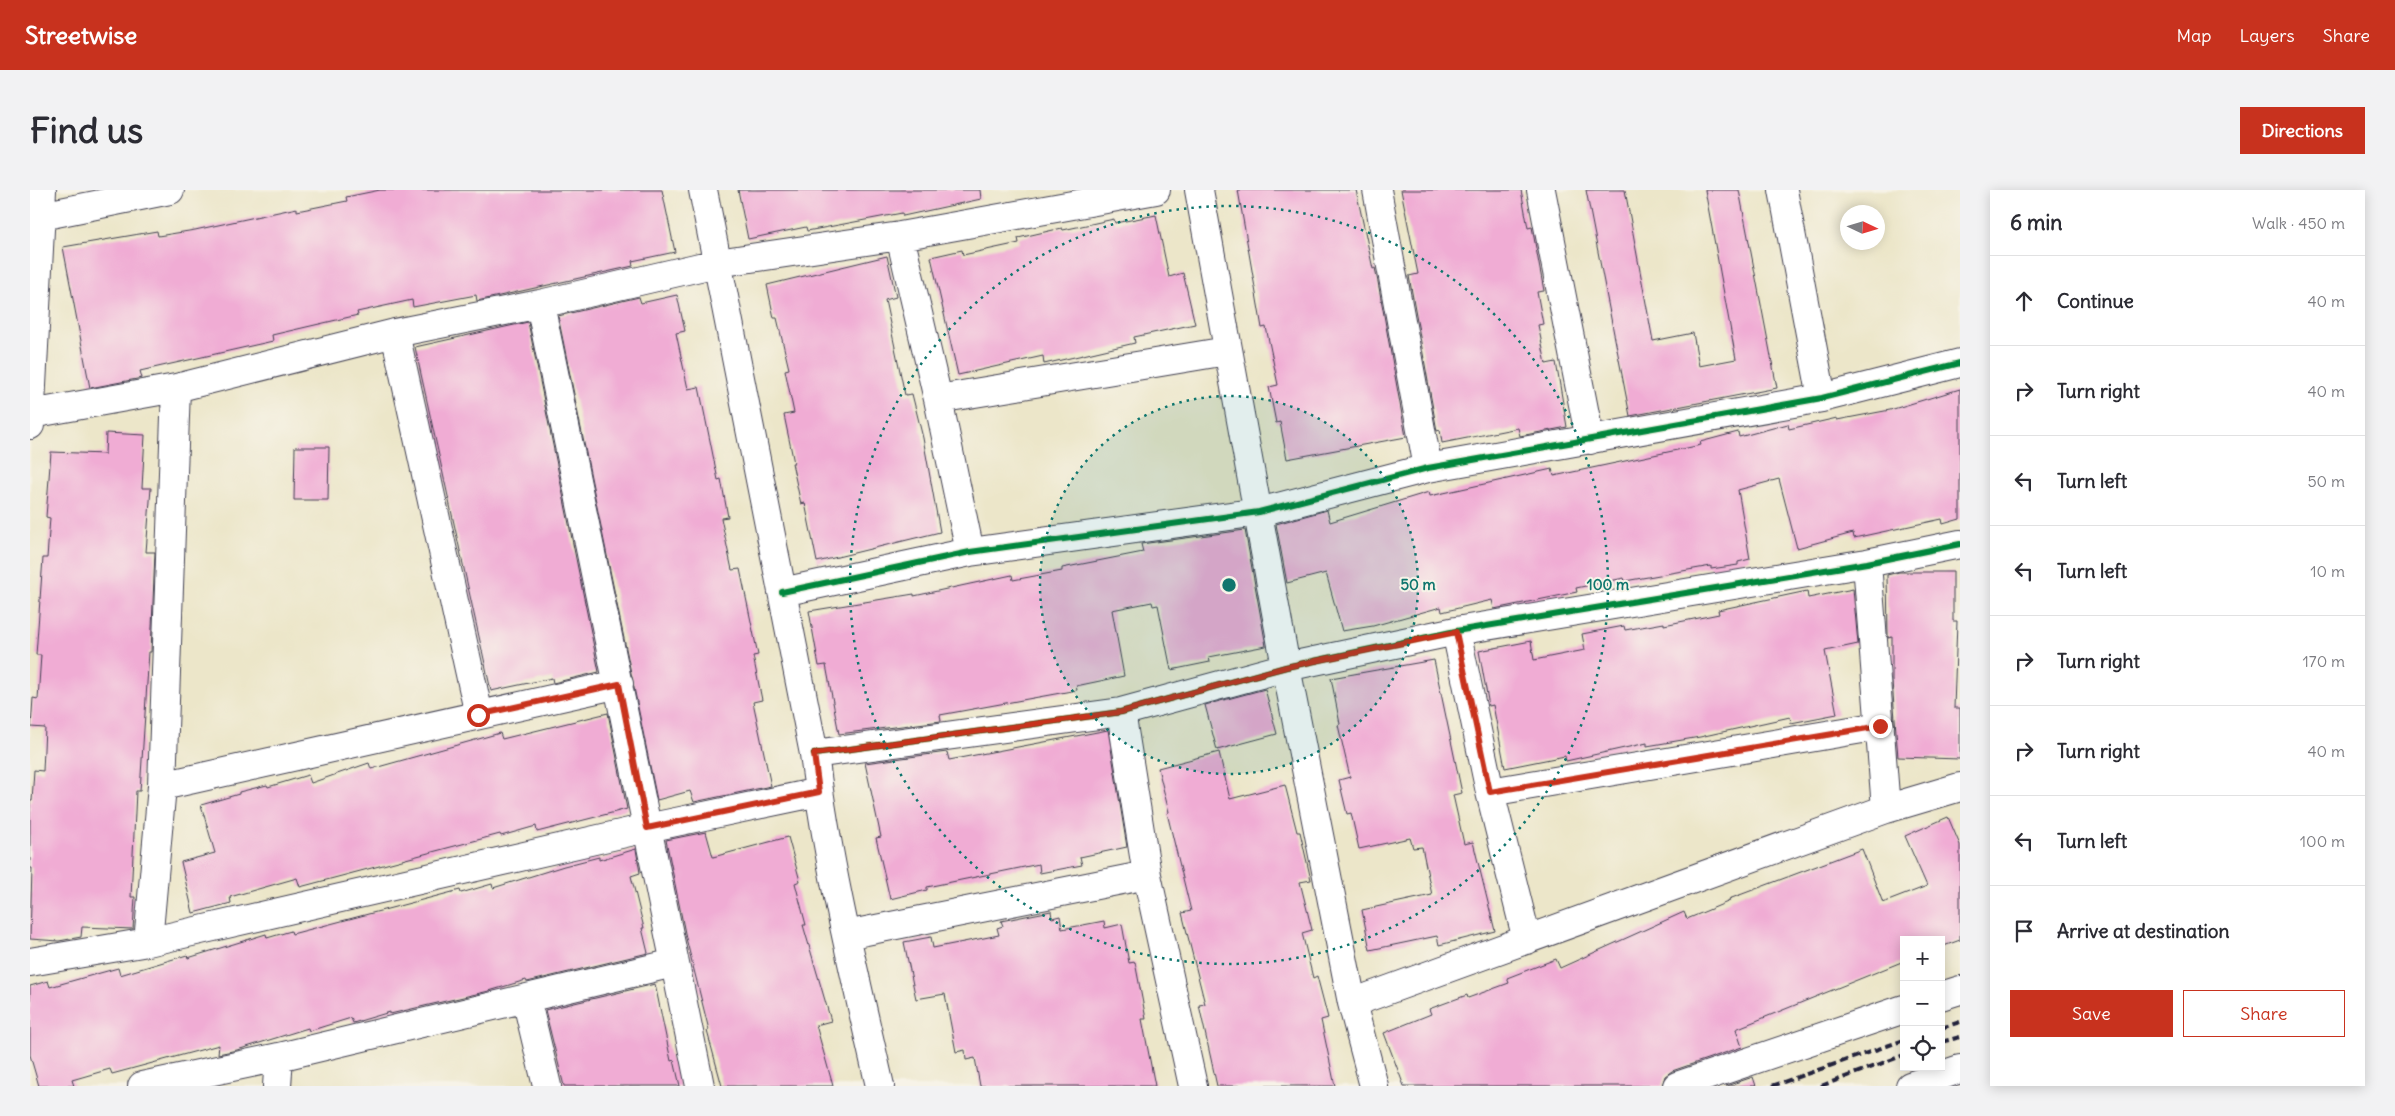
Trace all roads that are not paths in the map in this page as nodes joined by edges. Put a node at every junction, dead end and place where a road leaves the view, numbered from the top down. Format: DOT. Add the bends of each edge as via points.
graph roads {
  1 [pos="170,190"];
  2 [pos="703,190"];
  3 [pos="1156,190"];
  4 [pos="1199,190"];
  5 [pos="1377,190"];
  6 [pos="1541,190"];
  7 [pos="1783,190"];
  8 [pos="42,203"];
  9 [pos="900,236"];
  10 [pos="717,263"];
  11 [pos="540,304"];
  12 [pos="395,333"];
  13 [pos="1227,351"];
  14 [pos="1960,364"];
  15 [pos="176,388"];
  16 [pos="1822,398"];
  17 [pos="938,399"];
  18 [pos="30,420"];
  19 [pos="1590,440"];
  20 [pos="1428,468"];
  21 [pos="1259,512"];
  22 [pos="1960,544"];
  23 [pos="970,552"];
  24 [pos="1867,563"];
  25 [pos="782,592"];
  26 [pos="1456,632"];
  27 [pos="1286,667"];
  28 [pos="619,684"];
  29 [pos="1121,712"];
  30 [pos="478,715"];
  31 [pos="1880,726"];
  32 [pos="814,754"];
  33 [pos="162,786"];
  34 [pos="1960,788"];
  35 [pos="819,792"];
  36 [pos="1490,792"];
  37 [pos="1886,809"];
  38 [pos="647,828"];
  39 [pos="1147,875"];
  40 [pos="846,935"];
  41 [pos="1527,940"];
  42 [pos="148,942"];
  43 [pos="30,962"];
  44 [pos="674,963"];
  45 [pos="1960,990"];
  46 [pos="1945,995"];
  47 [pos="526,998"];
  48 [pos="1352,1002"];
  49 [pos="1900,1010"];
  50 [pos="279,1057"];
  51 [pos="1960,1069"];
  52 [pos="142,1086"];
  53 [pos="277,1086"];
  54 [pos="547,1086"];
  55 [pos="700,1086"];
  56 [pos="880,1086"];
  57 [pos="1194,1086"];
  58 [pos="1374,1086"];
  59 [pos="1677,1086"];
  60 [pos="1910,1086"];
  1 -- 8 [label="street"];
  2 -- 10 [label="street"];
  3 -- 9 [label="street"];
  4 -- 13 [label="street"];
  5 -- 20 [label="street"];
  6 -- 19 [label="street"];
  7 -- 16 [label="street"];
  8 -- 18 [label="street"];
  9 -- 10 [label="street"];
  9 -- 17 [label="street"];
  10 -- 11 [label="street"];
  10 -- 25 [label="street"];
  11 -- 12 [label="street"];
  11 -- 28 [label="street"];
  12 -- 15 [label="street"];
  12 -- 30 [label="street"];
  13 -- 17 [label="street"];
  13 -- 21 [label="street"];
  14 -- 16 [label="street"];
  15 -- 18 [label="street"];
  15 -- 33 [label="street"];
  16 -- 19 [label="street"];
  17 -- 23 [label="street"];
  19 -- 20 [label="street"];
  20 -- 21 [label="street"];
  21 -- 23 [label="street"];
  21 -- 27 [label="street"];
  22 -- 24 [label="street"];
  23 -- 25 [label="street"];
  24 -- 26 [label="street"];
  24 -- 31 [label="street"];
  25 -- 32 [label="street"];
  26 -- 27 [label="street"];
  26 -- 36 [label="street"];
  27 -- 29 [label="street"];
  27 -- 48 [label="street"];
  28 -- 30 [label="street"];
  28 -- 38 [label="street"];
  29 -- 32 [label="street"];
  29 -- 39 [label="street"];
  30 -- 33 [label="street"];
  31 -- 36 [label="street"];
  31 -- 37 [label="street"];
  32 -- 35 [label="street"];
  33 -- 42 [label="street"];
  34 -- 37 [label="street"];
  35 -- 38 [label="street"];
  35 -- 40 [label="street"];
  36 -- 41 [label="street"];
  37 -- 41 [label="street"];
  38 -- 42 [label="street"];
  38 -- 44 [label="street"];
  39 -- 40 [label="street"];
  39 -- 57 [label="street"];
  40 -- 56 [label="street"];
  41 -- 48 [label="street"];
  42 -- 43 [label="street"];
  44 -- 47 [label="street"];
  44 -- 55 [label="street"];
  45 -- 46 [label="street"];
  47 -- 50 [label="street"];
  47 -- 54 [label="street"];
  48 -- 58 [label="street"];
  49 -- 59 [label="street"];
  50 -- 52 [label="street"];
  50 -- 53 [label="street"];
  51 -- 60 [label="street"];
}
